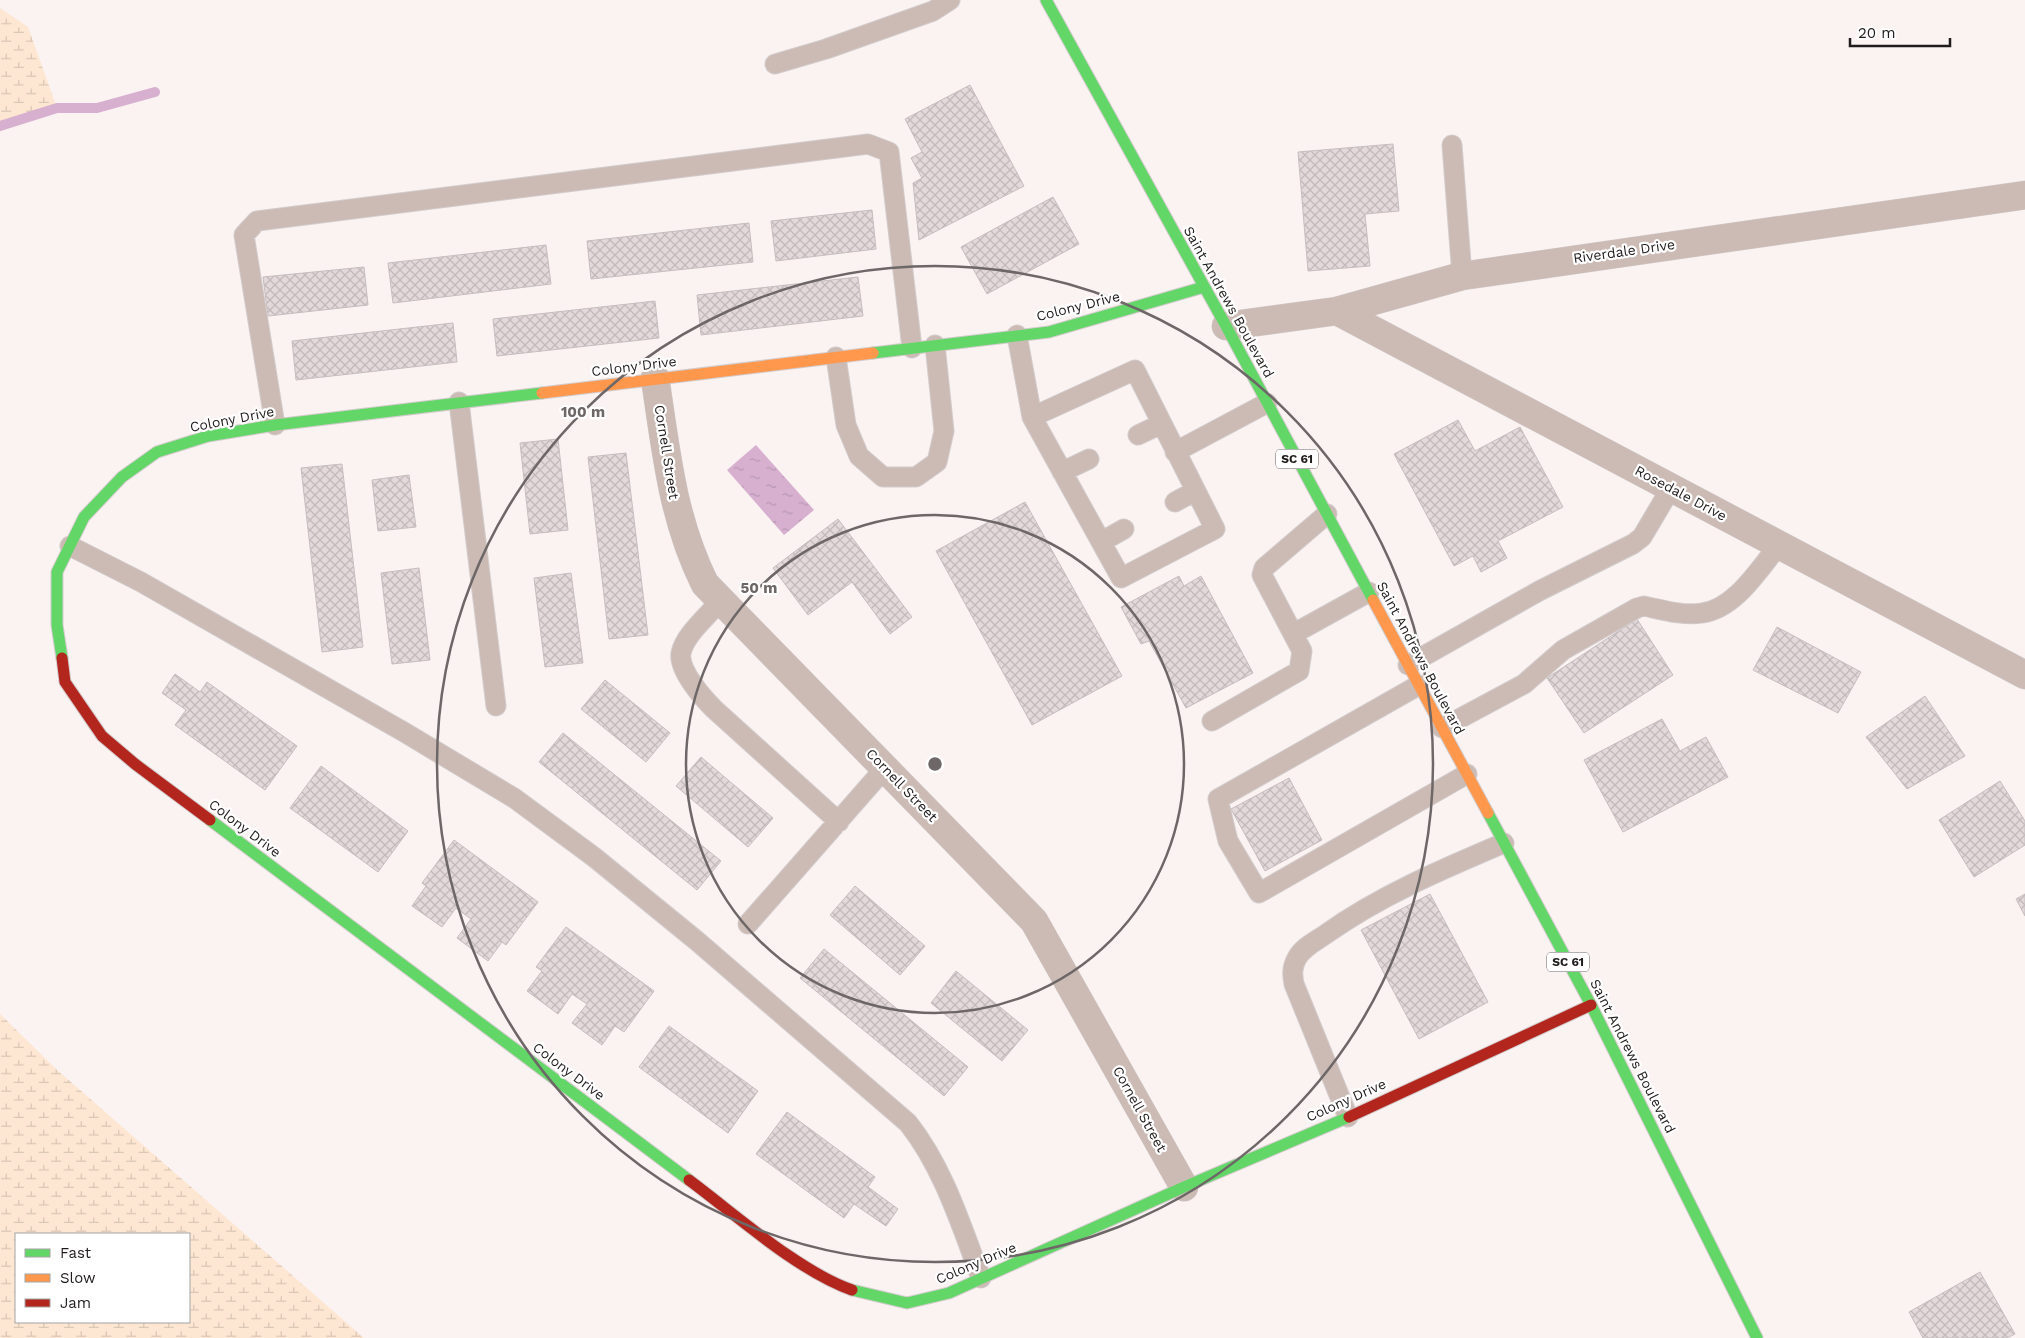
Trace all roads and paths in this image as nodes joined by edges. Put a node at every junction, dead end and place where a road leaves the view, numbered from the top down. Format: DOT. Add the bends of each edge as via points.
graph roads {
  1 [pos="950,0"];
  2 [pos="1046,0"];
  3 [pos="775,64"];
  4 [pos="1452,145"];
  5 [pos="2025,195"];
  6 [pos="1462,276"];
  7 [pos="1204,287"];
  8 [pos="1337,311"];
  9 [pos="1226,326"];
  10 [pos="1017,335"];
  11 [pos="935,345"];
  12 [pos="912,348"];
  13 [pos="836,357"];
  14 [pos="655,378"];
  15 [pos="459,402"];
  16 [pos="1267,403"];
  17 [pos="1032,417"];
  18 [pos="1161,424"];
  19 [pos="275,425"];
  20 [pos="1138,435"];
  21 [pos="1175,452"];
  22 [pos="1089,459"];
  23 [pos="1062,472"];
  24 [pos="1671,488"];
  25 [pos="1195,491"];
  26 [pos="1175,502"];
  27 [pos="1327,514"];
  28 [pos="1124,529"];
  29 [pos="1101,542"];
  30 [pos="1779,545"];
  31 [pos="70,546"];
  32 [pos="1369,592"];
  33 [pos="721,600"];
  34 [pos="1293,634"];
  35 [pos="1408,665"];
  36 [pos="2025,675"];
  37 [pos="1419,685"];
  38 [pos="496,706"];
  39 [pos="1212,721"];
  40 [pos="1442,728"];
  41 [pos="885,768"];
  42 [pos="1467,774"];
  43 [pos="839,822"];
  44 [pos="1504,843"];
  45 [pos="748,924"];
  46 [pos="1591,1005"];
  47 [pos="1348,1117"];
  48 [pos="1184,1187"];
  49 [pos="981,1278"];
  50 [pos="1757,1338"];
  1 -- 3 [label="lane" via="924,14"];
  2 -- 7 [label="street, Saint Andrews Boulevard / SC 61"];
  4 -- 6 [label="lane"];
  5 -- 6 [label="street, Riverdale Drive"];
  6 -- 8 [label="street, Riverdale Drive"];
  7 -- 9 [label="street, Saint Andrews Boulevard / SC 61"];
  7 -- 10 [label="street, Colony Drive" via="1049,332"];
  8 -- 9 [label="street, Riverdale Drive"];
  8 -- 24 [label="street, Rosedale Drive"];
  9 -- 16 [label="street, Saint Andrews Boulevard / SC 61"];
  10 -- 11 [label="street, Colony Drive"];
  10 -- 17 [label="lane"];
  11 -- 12 [label="street, Colony Drive"];
  11 -- 13 [label="lane" via="944,431 937,462 916,477 883,476 859,456 846,425"];
  12 -- 13 [label="street, Colony Drive"];
  12 -- 19 [label="lane" via="889,152 868,144 257,221 244,235"];
  13 -- 14 [label="street, Colony Drive"];
  14 -- 15 [label="street, Colony Drive"];
  14 -- 33 [label="street, Cornell Street" via="676,509 690,554 705,584"];
  15 -- 19 [label="street, Colony Drive"];
  15 -- 38 [label="lane"];
  16 -- 21 [label="lane"];
  16 -- 27 [label="street, Saint Andrews Boulevard / SC 61"];
  17 -- 18 [label="lane" via="1135,370"];
  17 -- 23 [label="lane"];
  18 -- 20 [label="lane"];
  18 -- 21 [label="lane"];
  19 -- 31 [label="street, Colony Drive" via="208,436 157,452 122,477 84,517"];
  21 -- 25 [label="lane"];
  22 -- 23 [label="lane"];
  23 -- 29 [label="lane"];
  24 -- 30 [label="street, Rosedale Drive"];
  24 -- 35 [label="lane" via="1642,537 1633,544 1539,591"];
  25 -- 26 [label="lane"];
  25 -- 29 [label="lane" via="1215,529 1121,578"];
  27 -- 32 [label="street, Saint Andrews Boulevard / SC 61"];
  27 -- 34 [label="lane" via="1264,568 1262,576"];
  28 -- 29 [label="lane"];
  30 -- 36 [label="street, Rosedale Drive"];
  30 -- 40 [label="lane" via="1741,590 1718,609 1690,614 1644,606 1637,608 1562,650 1524,684"];
  31 -- 49 [label="lane" via="141,582 412,737 514,798 594,857 908,1123 937,1168"];
  31 -- 49 [label="street, Colony Drive" via="57,572 57,625 65,682 102,736 134,764 780,1248 832,1283 866,1295 907,1303 949,1293"];
  32 -- 34 [label="lane"];
  32 -- 35 [label="street, Saint Andrews Boulevard / SC 61"];
  33 -- 41 [label="street, Cornell Street"];
  33 -- 43 [label="lane" via="686,641 681,655 684,669 699,694 714,709"];
  34 -- 39 [label="lane" via="1302,650 1299,671"];
  35 -- 37 [label="street, Saint Andrews Boulevard / SC 61"];
  37 -- 40 [label="street, Saint Andrews Boulevard / SC 61"];
  37 -- 42 [label="lane" via="1218,799 1228,841 1259,893"];
  40 -- 42 [label="street, Saint Andrews Boulevard / SC 61"];
  41 -- 43 [label="lane"];
  41 -- 48 [label="street, Cornell Street" via="1034,921"];
  42 -- 44 [label="street, Saint Andrews Boulevard / SC 61"];
  43 -- 45 [label="lane"];
  44 -- 46 [label="street, Saint Andrews Boulevard / SC 61"];
  44 -- 47 [label="lane" via="1418,880 1348,918 1298,957 1292,972 1294,984"];
  46 -- 47 [label="street, Colony Drive"];
  46 -- 50 [label="street, Saint Andrews Boulevard / SC 61"];
  47 -- 48 [label="street, Colony Drive"];
  48 -- 49 [label="street, Colony Drive"];
}
